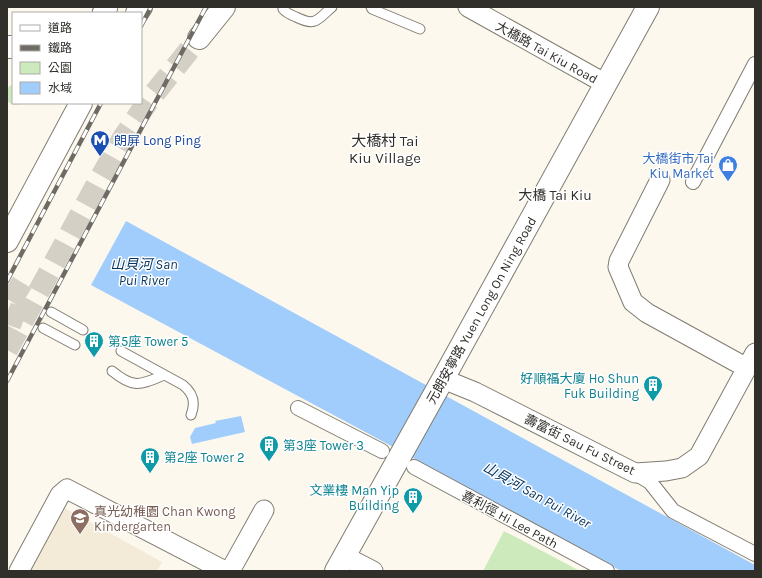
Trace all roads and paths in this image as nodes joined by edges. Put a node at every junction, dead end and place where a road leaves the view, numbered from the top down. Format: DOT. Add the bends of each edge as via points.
graph roads {
  1 [pos="224,7"];
  2 [pos="284,7"];
  3 [pos="332,7"];
  4 [pos="371,7"];
  5 [pos="468,7"];
  6 [pos="648,7"];
  7 [pos="420,29"];
  8 [pos="199,38"];
  9 [pos="753,71"];
  10 [pos="606,84"];
  11 [pos="80,104"];
  12 [pos="660,180"];
  13 [pos="693,182"];
  14 [pos="7,241"];
  15 [pos="51,312"];
  16 [pos="43,328"];
  17 [pos="83,330"];
  18 [pos="75,345"];
  19 [pos="121,351"];
  20 [pos="751,360"];
  21 [pos="112,371"];
  22 [pos="164,375"];
  23 [pos="442,381"];
  24 [pos="298,408"];
  25 [pos="191,415"];
  26 [pos="398,459"];
  27 [pos="635,473"];
  28 [pos="264,510"];
  29 [pos="755,554"];
  30 [pos="340,563"];
  31 [pos="19,571"];
  32 [pos="225,571"];
  33 [pos="230,571"];
  34 [pos="373,571"];
  35 [pos="607,571"];
  1 -- 8 [label="street"];
  2 -- 3 [label="lane" via="285,12 312,23"];
  4 -- 7 [label="lane"];
  5 -- 10 [label="street, 大橋路 Tai Kiu Road"];
  6 -- 10 [label="street, 元朗安寧路 Yuen Long On Ning Road"];
  9 -- 13 [label="street"];
  10 -- 23 [label="street, 元朗安寧路 Yuen Long On Ning Road"];
  11 -- 14 [label="street"];
  12 -- 20 [label="street" via="619,261 618,267 632,302 647,313"];
  15 -- 17 [label="lane"];
  16 -- 18 [label="lane"];
  19 -- 22 [label="lane"];
  20 -- 27 [label="street, 壽富街 Sau Fu Street" via="699,456 682,468"];
  21 -- 22 [label="lane" via="136,384 144,384"];
  22 -- 25 [label="lane" via="188,389 194,402"];
  23 -- 26 [label="street, 元朗安寧路 Yuen Long On Ning Road"];
  23 -- 27 [label="street, 壽富街 Sau Fu Street" via="475,392"];
  24 -- 26 [label="street, 喜利徑 Hi Lee Path"];
  26 -- 30 [label="street, 元朗安寧路 Yuen Long On Ning Road"];
  26 -- 35 [label="street, 喜利徑 Hi Lee Path"];
  27 -- 29 [label="street" via="650,482 673,511"];
  28 -- 33 [label="street"];
  30 -- 34 [label="street"];
  31 -- 32 [label="street" via="60,495 67,489"];
}
